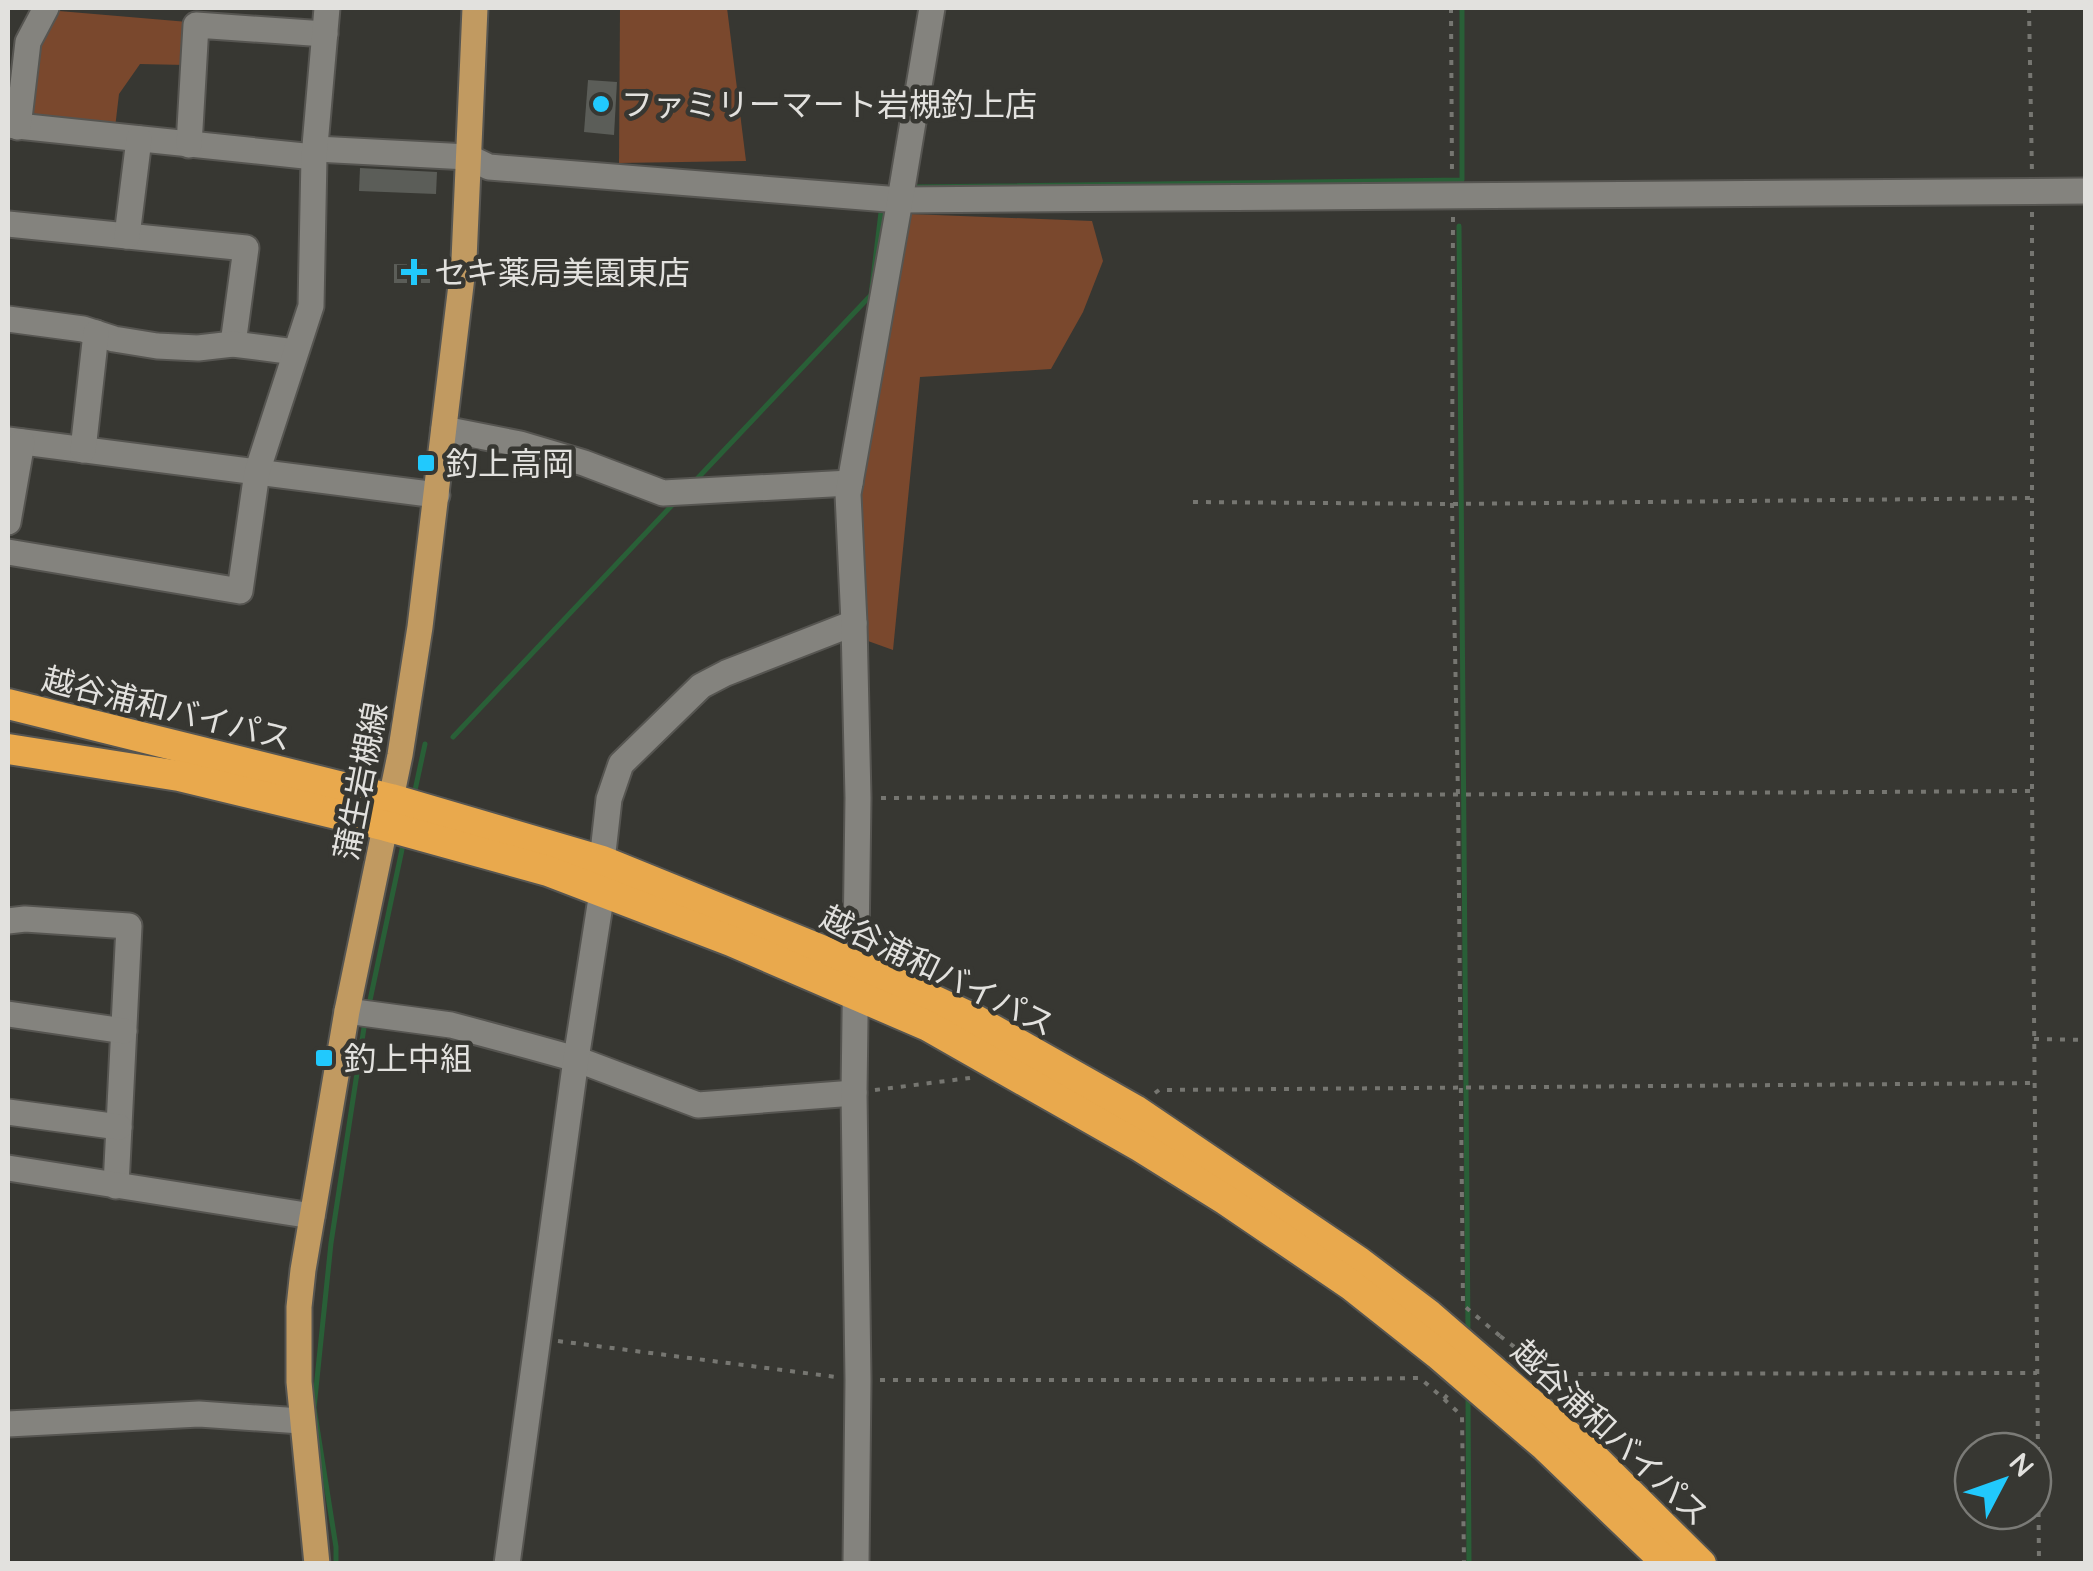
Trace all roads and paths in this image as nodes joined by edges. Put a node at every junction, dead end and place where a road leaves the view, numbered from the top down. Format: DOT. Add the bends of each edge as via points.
graph roads {
  1 [pos="46,8"];
  2 [pos="327,8"];
  3 [pos="475,8"];
  4 [pos="932,8"];
  5 [pos="1451,8"];
  6 [pos="2030,8"];
  7 [pos="326,34"];
  8 [pos="18,38"];
  9 [pos="13,126"];
  10 [pos="139,140"];
  11 [pos="189,145"];
  12 [pos="315,153"];
  13 [pos="468,157"];
  14 [pos="2086,191"];
  15 [pos="2032,192"];
  16 [pos="1452,197"];
  17 [pos="900,200"];
  18 [pos="8,224"];
  19 [pos="127,236"];
  20 [pos="8,319"];
  21 [pos="96,333"];
  22 [pos="233,344"];
  23 [pos="296,352"];
  24 [pos="444,429"];
  25 [pos="15,441"];
  26 [pos="82,450"];
  27 [pos="256,472"];
  28 [pos="850,482"];
  29 [pos="436,495"];
  30 [pos="2032,498"];
  31 [pos="1193,502"];
  32 [pos="1452,504"];
  33 [pos="8,522"];
  34 [pos="8,552"];
  35 [pos="854,623"];
  36 [pos="8,704"];
  37 [pos="8,749"];
  38 [pos="2032,792"];
  39 [pos="1458,794"];
  40 [pos="858,798"];
  41 [pos="388,812"];
  42 [pos="602,876"];
  43 [pos="8,921"];
  44 [pos="857,980"];
  45 [pos="347,1011"];
  46 [pos="8,1014"];
  47 [pos="124,1031"];
  48 [pos="2034,1039"];
  49 [pos="2086,1040"];
  50 [pos="576,1059"];
  51 [pos="970,1078"];
  52 [pos="2034,1082"];
  53 [pos="854,1093"];
  54 [pos="1136,1110"];
  55 [pos="8,1112"];
  56 [pos="119,1127"];
  57 [pos="8,1168"];
  58 [pos="116,1186"];
  59 [pos="312,1216"];
  60 [pos="538,1339"];
  61 [pos="1481,1356"];
  62 [pos="2037,1373"];
  63 [pos="858,1380"];
  64 [pos="1444,1399"];
  65 [pos="301,1420"];
  66 [pos="8,1424"];
  67 [pos="317,1564"];
  68 [pos="507,1564"];
  69 [pos="856,1564"];
  70 [pos="1464,1564"];
  71 [pos="1668,1564"];
  72 [pos="1700,1564"];
  73 [pos="2039,1564"];
  1 -- 8 [label="street"];
  2 -- 7 [label="street"];
  3 -- 13 [label="main road, 蒲生岩槻線"];
  4 -- 17 [label="street"];
  5 -- 16 [label="path"];
  6 -- 15 [label="path"];
  7 -- 11 [label="street" via="196,24"];
  7 -- 12 [label="street"];
  8 -- 9 [label="street"];
  9 -- 10 [label="street"];
  10 -- 11 [label="street"];
  10 -- 19 [label="street"];
  11 -- 12 [label="street"];
  12 -- 13 [label="street"];
  12 -- 23 [label="street" via="312,306"];
  13 -- 17 [label="street" via="490,168"];
  13 -- 24 [label="main road, 蒲生岩槻線" via="464,260"];
  14 -- 15 [label="street"];
  15 -- 16 [label="street"];
  15 -- 30 [label="path"];
  16 -- 17 [label="street"];
  16 -- 32 [label="path"];
  17 -- 28 [label="street"];
  18 -- 19 [label="street"];
  19 -- 22 [label="street" via="246,248"];
  20 -- 21 [label="street"];
  21 -- 22 [label="street" via="157,346"];
  21 -- 26 [label="street"];
  22 -- 23 [label="street"];
  23 -- 27 [label="street"];
  24 -- 28 [label="street" via="520,444 663,493"];
  24 -- 29 [label="main road, 蒲生岩槻線"];
  25 -- 26 [label="street"];
  25 -- 33 [label="street"];
  26 -- 27 [label="street"];
  27 -- 29 [label="street"];
  27 -- 34 [label="street" via="240,591"];
  28 -- 35 [label="street"];
  29 -- 41 [label="main road, 蒲生岩槻線"];
  30 -- 32 [label="path"];
  30 -- 38 [label="path"];
  31 -- 32 [label="path"];
  32 -- 39 [label="path"];
  35 -- 40 [label="street"];
  35 -- 42 [label="street" via="701,686 621,764 609,798"];
  36 -- 41 [label="highway, 越谷浦和バイパス"];
  37 -- 41 [label="highway, 越谷浦和バイパス"];
  38 -- 39 [label="path"];
  38 -- 48 [label="path"];
  39 -- 40 [label="path"];
  39 -- 61 [label="path" via="1463,1305"];
  40 -- 44 [label="street"];
  41 -- 42 [label="highway, 越谷浦和バイパス" via="548,871"];
  41 -- 45 [label="main road, 蒲生岩槻線"];
  42 -- 44 [label="highway, 越谷浦和バイパス" via="731,941"];
  42 -- 50 [label="street"];
  43 -- 47 [label="street" via="129,926"];
  44 -- 53 [label="street"];
  44 -- 54 [label="highway, 越谷浦和バイパス" via="972,1018"];
  44 -- 61 [label="highway, 越谷浦和バイパス" via="1141,1146 1351,1285"];
  45 -- 50 [label="street" via="451,1025"];
  45 -- 59 [label="main road, 蒲生岩槻線"];
  46 -- 47 [label="street"];
  47 -- 56 [label="street"];
  48 -- 49 [label="path"];
  48 -- 52 [label="path"];
  50 -- 53 [label="street" via="698,1106"];
  50 -- 60 [label="street"];
  51 -- 53 [label="path"];
  52 -- 54 [label="path" via="1159,1090"];
  52 -- 62 [label="path"];
  53 -- 63 [label="street"];
  54 -- 61 [label="highway, 越谷浦和バイパス" via="1358,1262"];
  55 -- 56 [label="street"];
  56 -- 58 [label="street"];
  57 -- 58 [label="street"];
  58 -- 59 [label="street"];
  59 -- 65 [label="main road, 蒲生岩槻線" via="300,1307"];
  60 -- 63 [label="path"];
  60 -- 68 [label="street"];
  61 -- 62 [label="path" via="1550,1374"];
  61 -- 64 [label="path"];
  61 -- 71 [label="highway, 越谷浦和バイパス" via="1545,1446"];
  61 -- 72 [label="highway, 越谷浦和バイパス"];
  62 -- 73 [label="path"];
  63 -- 64 [label="path" via="1420,1378"];
  63 -- 69 [label="street"];
  64 -- 70 [label="path" via="1462,1416"];
  65 -- 66 [label="street" via="198,1414"];
  65 -- 67 [label="main road, 蒲生岩槻線"];
}
